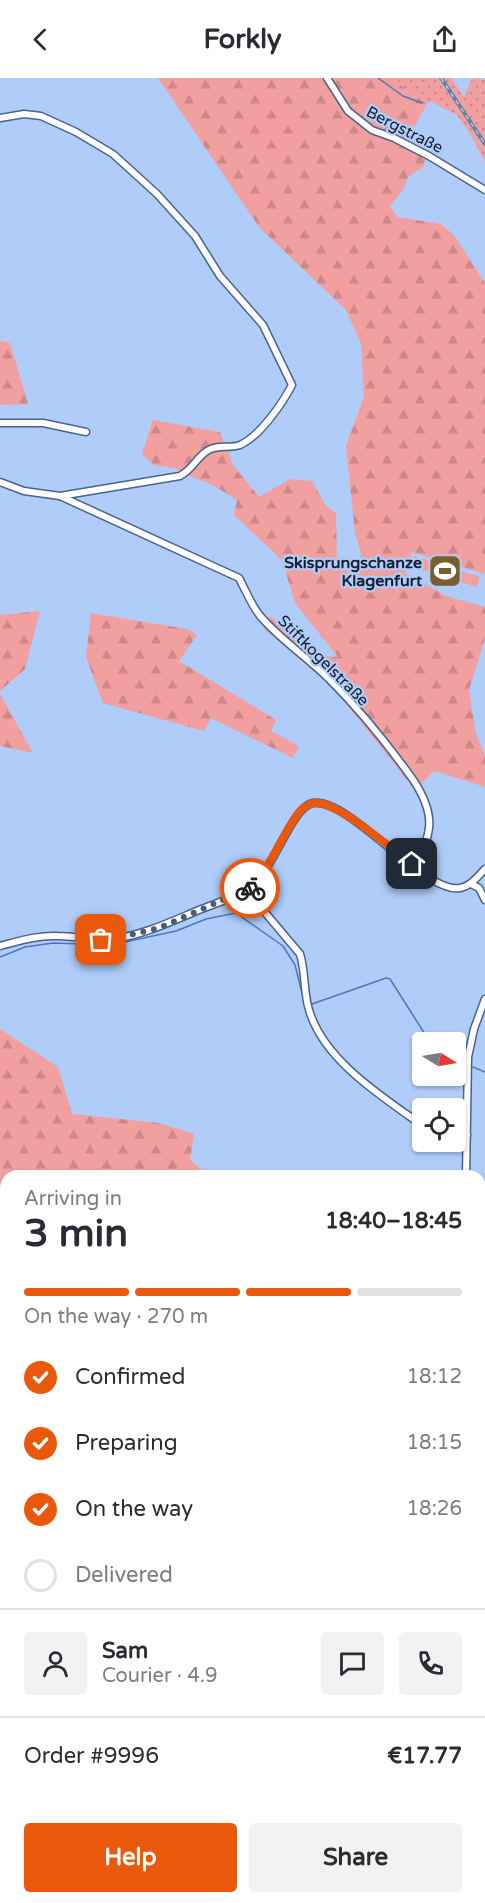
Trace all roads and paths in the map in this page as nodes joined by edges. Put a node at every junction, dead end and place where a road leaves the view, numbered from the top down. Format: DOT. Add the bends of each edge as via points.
graph roads {
  1 [pos="327,78"];
  2 [pos="0,118"];
  3 [pos="485,190"];
  4 [pos="0,423"];
  5 [pos="86,432"];
  6 [pos="0,482"];
  7 [pos="60,496"];
  8 [pos="485,869"];
  9 [pos="428,877"];
  10 [pos="256,882"];
  11 [pos="471,884"];
  12 [pos="247,891"];
  13 [pos="255,898"];
  14 [pos="485,900"];
  15 [pos="0,946"];
  16 [pos="485,999"];
  17 [pos="412,1118"];
  18 [pos="467,1136"];
  19 [pos="466,1170"];
  1 -- 3 [label="street, Bergstraße" via="356,119"];
  2 -- 7 [label="street, Stiftkogelstraße" via="41,116 76,132 113,154 157,194 195,236 220,276 263,325 292,385 276,411 249,440 237,446 213,447 180,476"];
  4 -- 5 [label="street" via="43,423"];
  6 -- 7 [label="street, Stiftkogelstraße" via="24,491"];
  7 -- 9 [label="street, Stiftkogelstraße" via="238,578 262,618 334,685 414,782 428,811 422,859"];
  8 -- 11 [label="street"];
  9 -- 10 [label="street" via="349,817 315,803 296,816"];
  9 -- 11 [label="street" via="446,887"];
  10 -- 12 [label="street"];
  10 -- 13 [label="street"];
  11 -- 14 [label="street" via="479,888"];
  12 -- 13 [label="street"];
  12 -- 15 [label="street" via="137,934 101,940 44,936"];
  13 -- 17 [label="street" via="300,954 309,1012 328,1047 346,1067"];
  16 -- 18 [label="street" via="468,1057"];
  18 -- 19 [label="street"];
}
